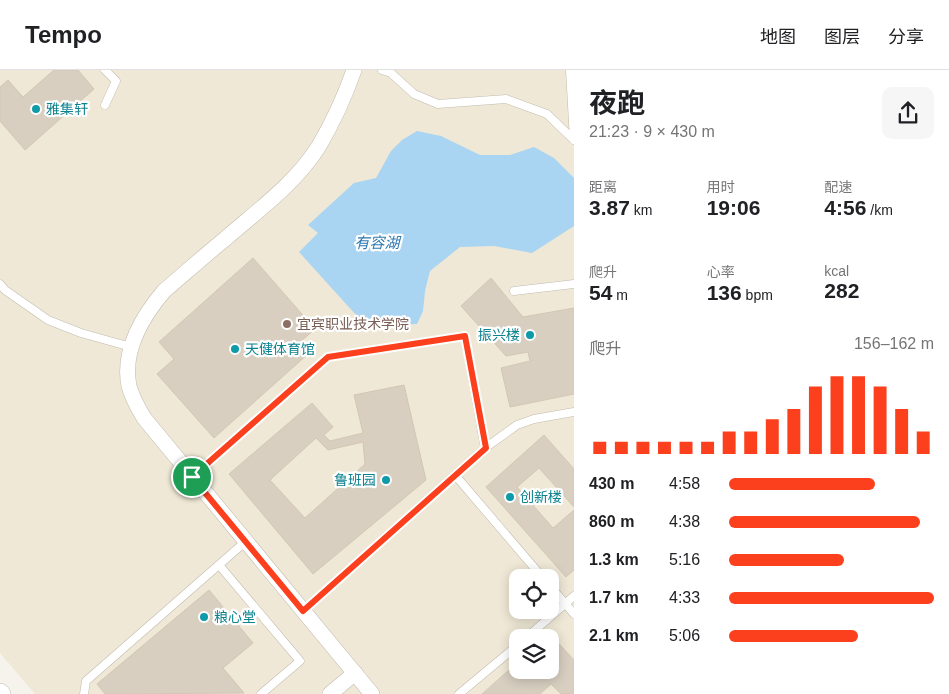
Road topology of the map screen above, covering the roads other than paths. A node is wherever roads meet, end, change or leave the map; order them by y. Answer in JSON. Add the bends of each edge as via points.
{"nodes":[{"id":1,"x":105,"y":70,"type":"edge"},
{"id":2,"x":354,"y":70,"type":"edge"},
{"id":3,"x":382,"y":70,"type":"edge"},
{"id":4,"x":570,"y":70,"type":"edge"},
{"id":5,"x":106,"y":105,"type":"dead end"},
{"id":6,"x":0,"y":284,"type":"edge"},
{"id":7,"x":574,"y":284,"type":"edge"},
{"id":8,"x":514,"y":291,"type":"dead end"},
{"id":9,"x":131,"y":347,"type":"junction"},
{"id":10,"x":574,"y":412,"type":"edge"},
{"id":11,"x":486,"y":448,"type":"junction"},
{"id":12,"x":455,"y":475,"type":"junction"},
{"id":13,"x":192,"y":477,"type":"junction"},
{"id":14,"x":245,"y":542,"type":"junction"},
{"id":15,"x":219,"y":565,"type":"junction"},
{"id":16,"x":535,"y":569,"type":"edge"},
{"id":17,"x":574,"y":596,"type":"edge"},
{"id":18,"x":559,"y":597,"type":"edge"},
{"id":19,"x":565,"y":604,"type":"junction"},
{"id":20,"x":303,"y":611,"type":"junction"},
{"id":21,"x":574,"y":614,"type":"edge"},
{"id":22,"x":536,"y":629,"type":"edge"},
{"id":23,"x":509,"y":652,"type":"edge"},
{"id":24,"x":355,"y":673,"type":"junction"},
{"id":25,"x":84,"y":694,"type":"edge"},
{"id":26,"x":261,"y":694,"type":"edge"},
{"id":27,"x":330,"y":694,"type":"edge"},
{"id":28,"x":372,"y":694,"type":"edge"},
{"id":29,"x":460,"y":694,"type":"edge"}],
"edges":[{"from":1,"to":5,"type":"lane","via":[[116,81]]},
{"from":2,"to":9,"type":"street","via":[[326,133],[297,174],[268,203],[164,291],[151,306]]},
{"from":3,"to":4,"type":"lane","via":[[391,73],[414,94],[438,104],[506,99],[547,114],[574,140]]},
{"from":6,"to":9,"type":"lane","via":[[48,320]]},
{"from":7,"to":8,"type":"lane"},
{"from":9,"to":13,"type":"street","via":[[127,370],[136,403],[144,418]]},
{"from":10,"to":11,"type":"lane","via":[[518,425]]},
{"from":11,"to":12,"type":"lane"},
{"from":11,"to":13,"type":"lane","via":[[465,336],[328,357]]},
{"from":12,"to":16,"type":"lane"},
{"from":12,"to":20,"type":"lane"},
{"from":13,"to":14,"type":"street"},
{"from":14,"to":15,"type":"lane"},
{"from":14,"to":20,"type":"street"},
{"from":15,"to":25,"type":"lane","via":[[86,681]]},
{"from":15,"to":26,"type":"lane","via":[[300,661]]},
{"from":17,"to":19,"type":"lane"},
{"from":18,"to":19,"type":"lane"},
{"from":19,"to":21,"type":"lane"},
{"from":19,"to":22,"type":"lane"},
{"from":20,"to":24,"type":"street"},
{"from":23,"to":29,"type":"lane"},
{"from":24,"to":27,"type":"street"},
{"from":24,"to":28,"type":"street"}]}
